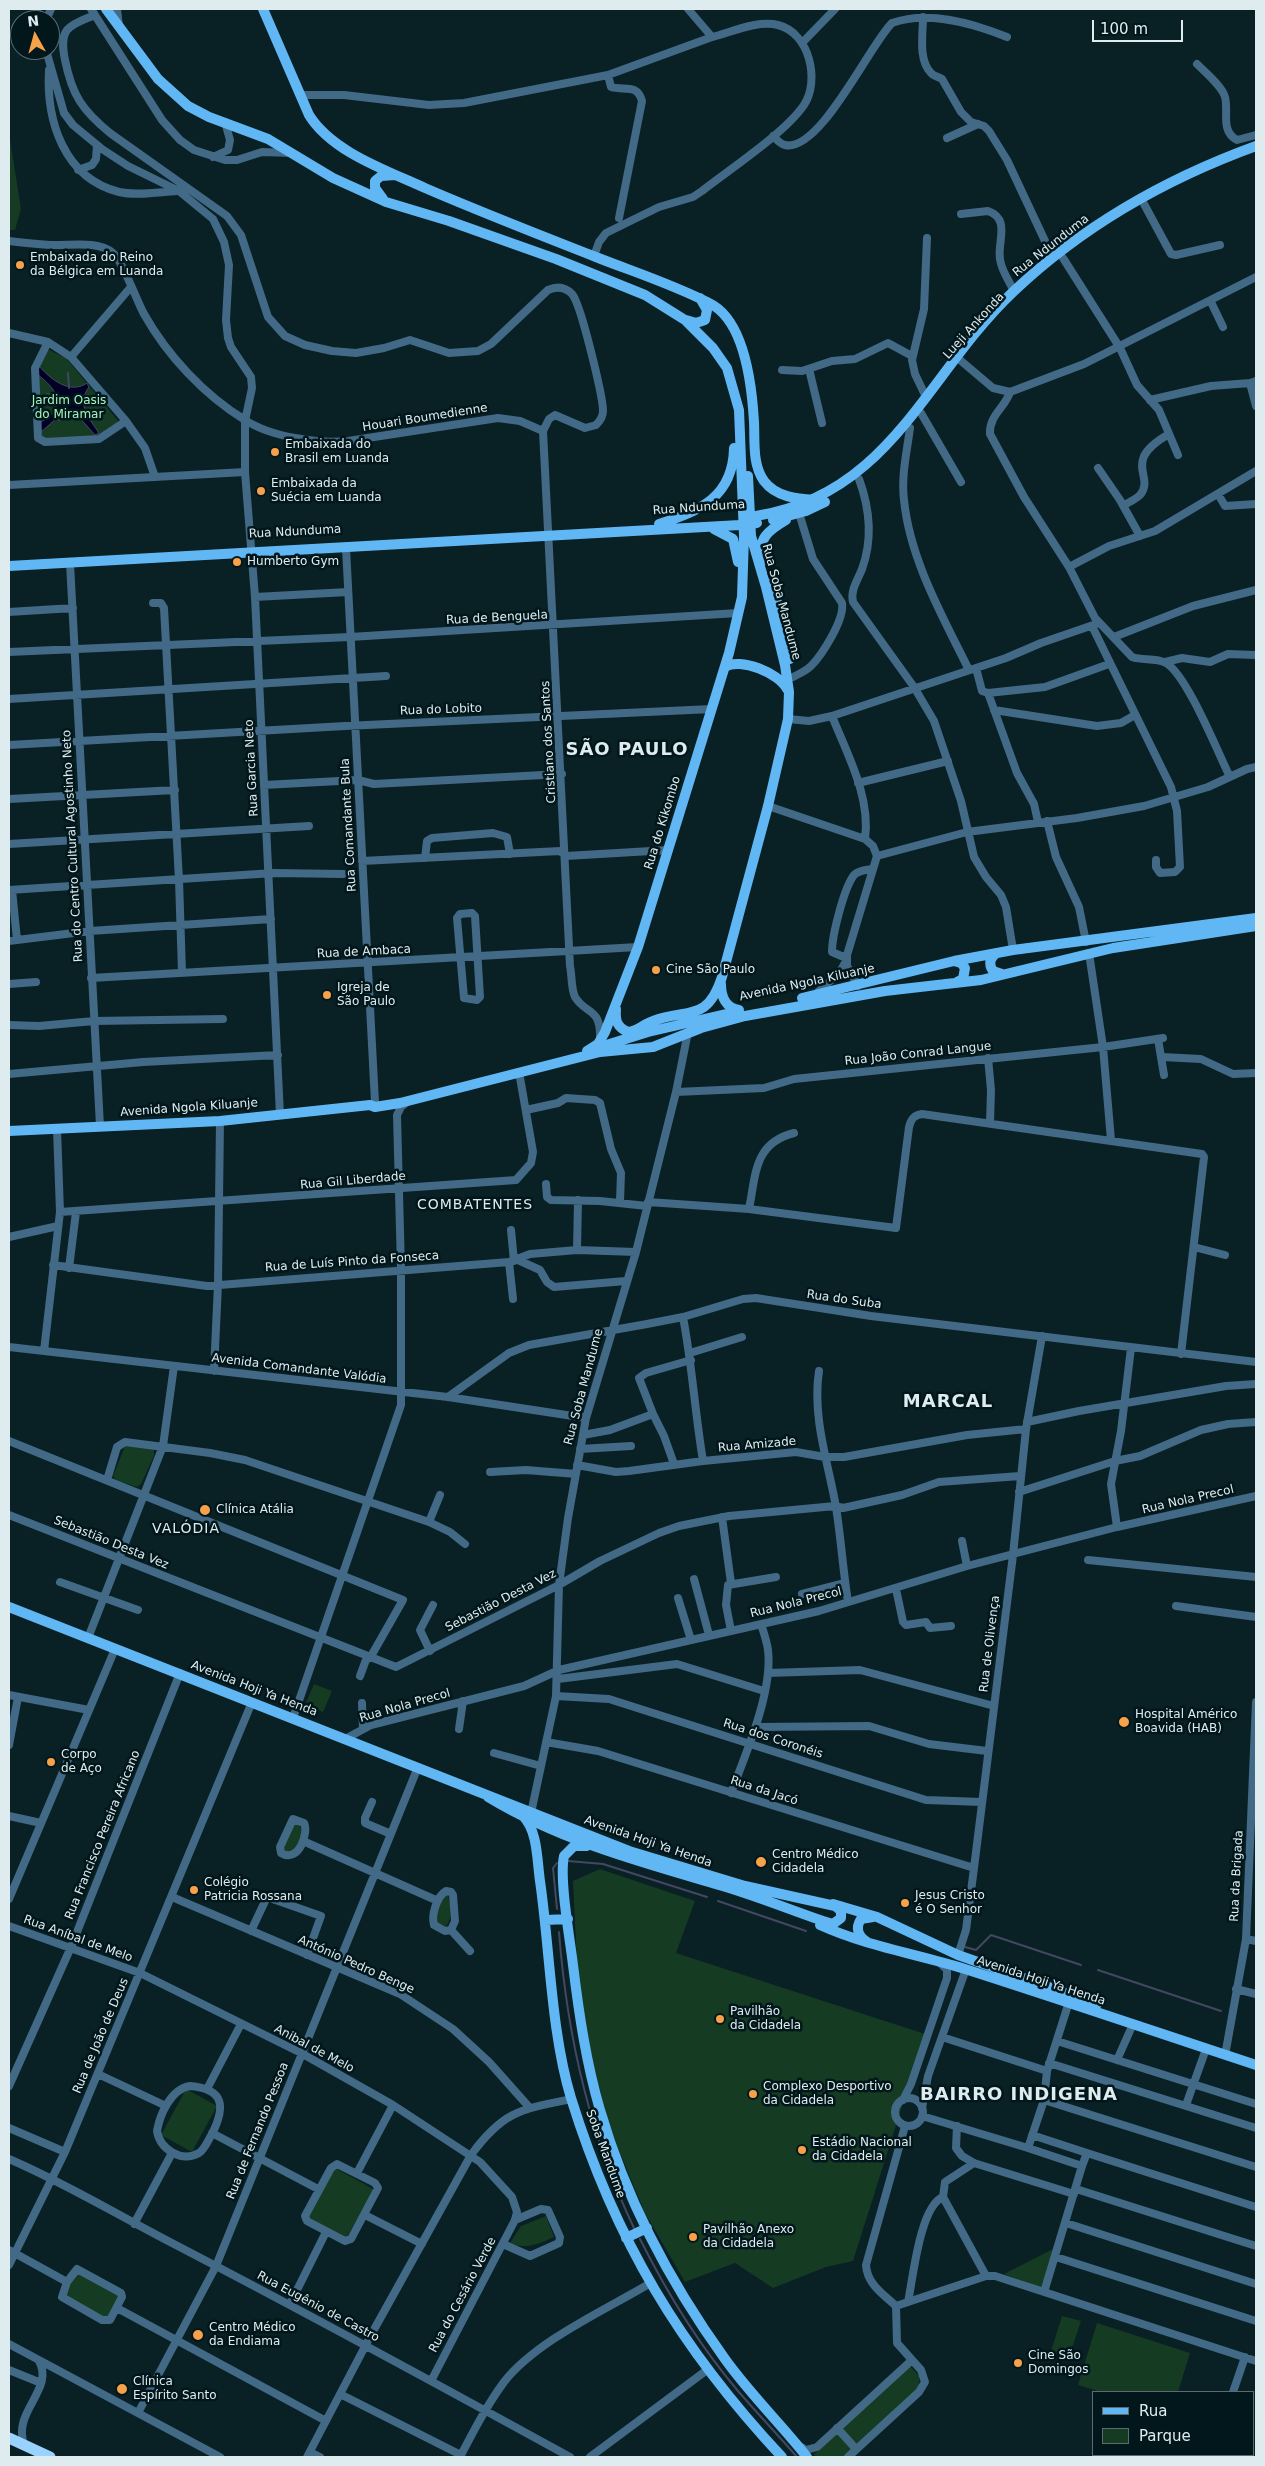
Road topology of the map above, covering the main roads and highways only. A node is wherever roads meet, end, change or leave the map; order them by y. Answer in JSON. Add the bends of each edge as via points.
{"nodes":[{"id":1,"x":106,"y":9,"type":"edge"},
{"id":2,"x":263,"y":9,"type":"edge"},
{"id":3,"x":1256,"y":146,"type":"edge"},
{"id":4,"x":1256,"y":153,"type":"edge"},
{"id":5,"x":398,"y":176,"type":"junction"},
{"id":6,"x":386,"y":202,"type":"junction"},
{"id":7,"x":1058,"y":258,"type":"junction"},
{"id":8,"x":700,"y":298,"type":"junction"},
{"id":9,"x":689,"y":324,"type":"junction"},
{"id":10,"x":747,"y":374,"type":"junction"},
{"id":11,"x":816,"y":503,"type":"junction"},
{"id":12,"x":796,"y":514,"type":"junction"},
{"id":13,"x":757,"y":520,"type":"junction"},
{"id":14,"x":740,"y":522,"type":"junction"},
{"id":15,"x":659,"y":524,"type":"junction"},
{"id":16,"x":710,"y":527,"type":"junction"},
{"id":17,"x":549,"y":534,"type":"junction"},
{"id":18,"x":251,"y":550,"type":"junction"},
{"id":19,"x":9,"y":561,"type":"edge"},
{"id":20,"x":9,"y":566,"type":"edge"},
{"id":21,"x":738,"y":613,"type":"junction"},
{"id":22,"x":730,"y":649,"type":"junction"},
{"id":23,"x":787,"y":662,"type":"junction"},
{"id":24,"x":725,"y":667,"type":"junction"},
{"id":25,"x":789,"y":692,"type":"junction"},
{"id":26,"x":788,"y":707,"type":"junction"},
{"id":27,"x":1256,"y":918,"type":"edge"},
{"id":28,"x":1256,"y":926,"type":"edge"},
{"id":29,"x":997,"y":953,"type":"junction"},
{"id":30,"x":954,"y":961,"type":"junction"},
{"id":31,"x":1003,"y":974,"type":"junction"},
{"id":32,"x":722,"y":977,"type":"junction"},
{"id":33,"x":957,"y":982,"type":"junction"},
{"id":34,"x":617,"y":1003,"type":"junction"},
{"id":35,"x":742,"y":1010,"type":"junction"},
{"id":36,"x":587,"y":1051,"type":"junction"},
{"id":37,"x":372,"y":1103,"type":"junction"},
{"id":38,"x":9,"y":1130,"type":"edge"},
{"id":39,"x":9,"y":1607,"type":"edge"},
{"id":40,"x":488,"y":1797,"type":"junction"},
{"id":41,"x":520,"y":1814,"type":"junction"},
{"id":42,"x":597,"y":1848,"type":"junction"},
{"id":43,"x":804,"y":1899,"type":"junction"},
{"id":44,"x":793,"y":1911,"type":"junction"},
{"id":45,"x":877,"y":1917,"type":"junction"},
{"id":46,"x":568,"y":1919,"type":"junction"},
{"id":47,"x":546,"y":1920,"type":"junction"},
{"id":48,"x":868,"y":1942,"type":"junction"},
{"id":49,"x":1256,"y":2060,"type":"edge"},
{"id":50,"x":1256,"y":2066,"type":"edge"},
{"id":51,"x":644,"y":2230,"type":"junction"},
{"id":52,"x":628,"y":2237,"type":"junction"},
{"id":53,"x":9,"y":2436,"type":"edge"},
{"id":54,"x":50,"y":2457,"type":"edge"},
{"id":55,"x":782,"y":2457,"type":"edge"},
{"id":56,"x":807,"y":2457,"type":"edge"}],
"edges":[{"from":1,"to":6,"type":"main road","via":[[168,91],[188,106],[268,139],[333,178]]},
{"from":2,"to":5,"type":"main road","via":[[316,126],[337,145]]},
{"from":3,"to":7,"type":"main road","name":"Rua Ndunduma","via":[[1168,183],[1141,198],[1104,221]]},
{"from":4,"to":7,"type":"main road","name":"Lueji Ankonda","via":[[1144,204]]},
{"from":5,"to":6,"type":"main road","via":[[385,175],[375,181],[375,188]]},
{"from":5,"to":8,"type":"main road","via":[[498,220]]},
{"from":6,"to":9,"type":"main road","via":[[588,272],[646,296]]},
{"from":7,"to":11,"type":"main road","name":"Rua Ndunduma","via":[[1014,291],[966,344],[892,440],[860,470]]},
{"from":7,"to":11,"type":"main road","name":"Lueji Ankonda","via":[[1015,299],[960,360],[910,428],[839,495]]},
{"from":8,"to":9,"type":"main road","via":[[707,310],[705,320]]},
{"from":8,"to":10,"type":"main road","via":[[718,309],[736,332]]},
{"from":9,"to":15,"type":"main road","via":[[711,351],[724,374],[733,409],[734,460],[728,479],[711,501],[690,514]]},
{"from":9,"to":21,"type":"main road","name":"Rua do Kikombo","via":[[727,368],[737,398],[744,536],[742,597]]},
{"from":10,"to":11,"type":"main road","via":[[753,407],[756,460],[764,480],[785,496]]},
{"from":10,"to":23,"type":"main road","name":"Rua Soba Mandume","via":[[751,536]]},
{"from":11,"to":12,"type":"main road","name":"Rua Ndunduma"},
{"from":11,"to":13,"type":"main road","name":"Rua Ndunduma"},
{"from":12,"to":13,"type":"main road","name":"Rua Ndunduma"},
{"from":12,"to":23,"type":"main road","via":[[767,531],[761,548],[782,621]]},
{"from":13,"to":14,"type":"main road","name":"Rua Ndunduma","bridge":true},
{"from":14,"to":15,"type":"main road","name":"Rua Ndunduma"},
{"from":14,"to":16,"type":"main road","name":"Rua Ndunduma"},
{"from":15,"to":17,"type":"main road","name":"Rua Ndunduma"},
{"from":16,"to":17,"type":"main road","name":"Rua Ndunduma"},
{"from":16,"to":21,"type":"main road","via":[[729,535],[736,545]]},
{"from":17,"to":18,"type":"main road","name":"Rua Ndunduma"},
{"from":17,"to":18,"type":"main road","name":"Rua Ndunduma","via":[[346,548]]},
{"from":18,"to":19,"type":"main road","name":"Rua Ndunduma"},
{"from":18,"to":20,"type":"main road","name":"Rua Ndunduma"},
{"from":21,"to":22,"type":"main road","name":"Rua do Kikombo"},
{"from":22,"to":23,"type":"main road","via":[[734,658],[762,668],[776,671]]},
{"from":22,"to":24,"type":"main road","name":"Rua do Kikombo"},
{"from":23,"to":25,"type":"main road","name":"Rua Soba Mandume"},
{"from":23,"to":26,"type":"main road","via":[[793,677],[793,696]]},
{"from":24,"to":25,"type":"main road","via":[[736,662],[774,674]]},
{"from":24,"to":34,"type":"main road","name":"Rua do Kikombo","via":[[638,947]]},
{"from":25,"to":26,"type":"main road","name":"Rua Soba Mandume"},
{"from":26,"to":32,"type":"main road","name":"Rua Soba Mandume","via":[[768,806]]},
{"from":27,"to":29,"type":"main road","name":"Avenida Ngola Kiluanje"},
{"from":28,"to":31,"type":"main road","name":"Avenida Ngola Kiluanje","via":[[1089,953]]},
{"from":29,"to":30,"type":"main road","name":"Avenida Ngola Kiluanje"},
{"from":29,"to":31,"type":"main road","via":[[990,964],[993,971]]},
{"from":30,"to":33,"type":"main road","via":[[965,968],[963,979]]},
{"from":30,"to":35,"type":"main road","name":"Avenida Ngola Kiluanje","via":[[858,986]]},
{"from":31,"to":33,"type":"main road","name":"Avenida Ngola Kiluanje"},
{"from":32,"to":34,"type":"main road","via":[[716,994],[704,1008],[652,1021],[634,1031],[623,1030],[616,1022]]},
{"from":32,"to":35,"type":"main road","via":[[724,1000],[732,1008]]},
{"from":33,"to":37,"type":"main road","name":"Avenida Ngola Kiluanje","via":[[910,987],[735,1018],[646,1048],[612,1050],[376,1107]]},
{"from":34,"to":36,"type":"main road","via":[[600,1041]]},
{"from":35,"to":36,"type":"main road","name":"Avenida Ngola Kiluanje","via":[[648,1032]]},
{"from":36,"to":37,"type":"main road","name":"Avenida Ngola Kiluanje"},
{"from":37,"to":38,"type":"main road","name":"Avenida Ngola Kiluanje","via":[[220,1121]]},
{"from":39,"to":40,"type":"main road","name":"Avenida Hoji Ya Henda"},
{"from":40,"to":41,"type":"main road","name":"Avenida Hoji Ya Henda"},
{"from":40,"to":43,"type":"main road","name":"Avenida Hoji Ya Henda","via":[[661,1862]]},
{"from":41,"to":42,"type":"main road","name":"Avenida Hoji Ya Henda"},
{"from":41,"to":47,"type":"main road","name":"Soba Mandume","via":[[529,1824],[533,1839]]},
{"from":42,"to":44,"type":"main road","name":"Avenida Hoji Ya Henda"},
{"from":42,"to":46,"type":"main road","name":"Soba Mandume","via":[[578,1845],[569,1848],[564,1856]]},
{"from":43,"to":44,"type":"main road","via":[[839,1908],[841,1918],[828,1923]]},
{"from":43,"to":45,"type":"main road","name":"Avenida Hoji Ya Henda","via":[[840,1905]]},
{"from":44,"to":48,"type":"main road","name":"Avenida Hoji Ya Henda","via":[[840,1934]]},
{"from":45,"to":48,"type":"main road","via":[[865,1917],[859,1922],[859,1934]]},
{"from":45,"to":49,"type":"main road","name":"Avenida Hoji Ya Henda","via":[[958,1955]]},
{"from":46,"to":47,"type":"main road"},
{"from":46,"to":51,"type":"main road","name":"Soba Mandume","via":[[590,2074],[617,2160]]},
{"from":47,"to":52,"type":"main road","name":"Soba Mandume","via":[[561,2050],[572,2099],[609,2201]]},
{"from":48,"to":50,"type":"main road","name":"Avenida Hoji Ya Henda","via":[[966,1969]]},
{"from":51,"to":52,"type":"main road"},
{"from":51,"to":56,"type":"main road","name":"Soba Mandume","via":[[724,2359]]},
{"from":52,"to":55,"type":"main road","name":"Soba Mandume","via":[[649,2284],[707,2370]]},
{"from":53,"to":54,"type":"highway"}]}
